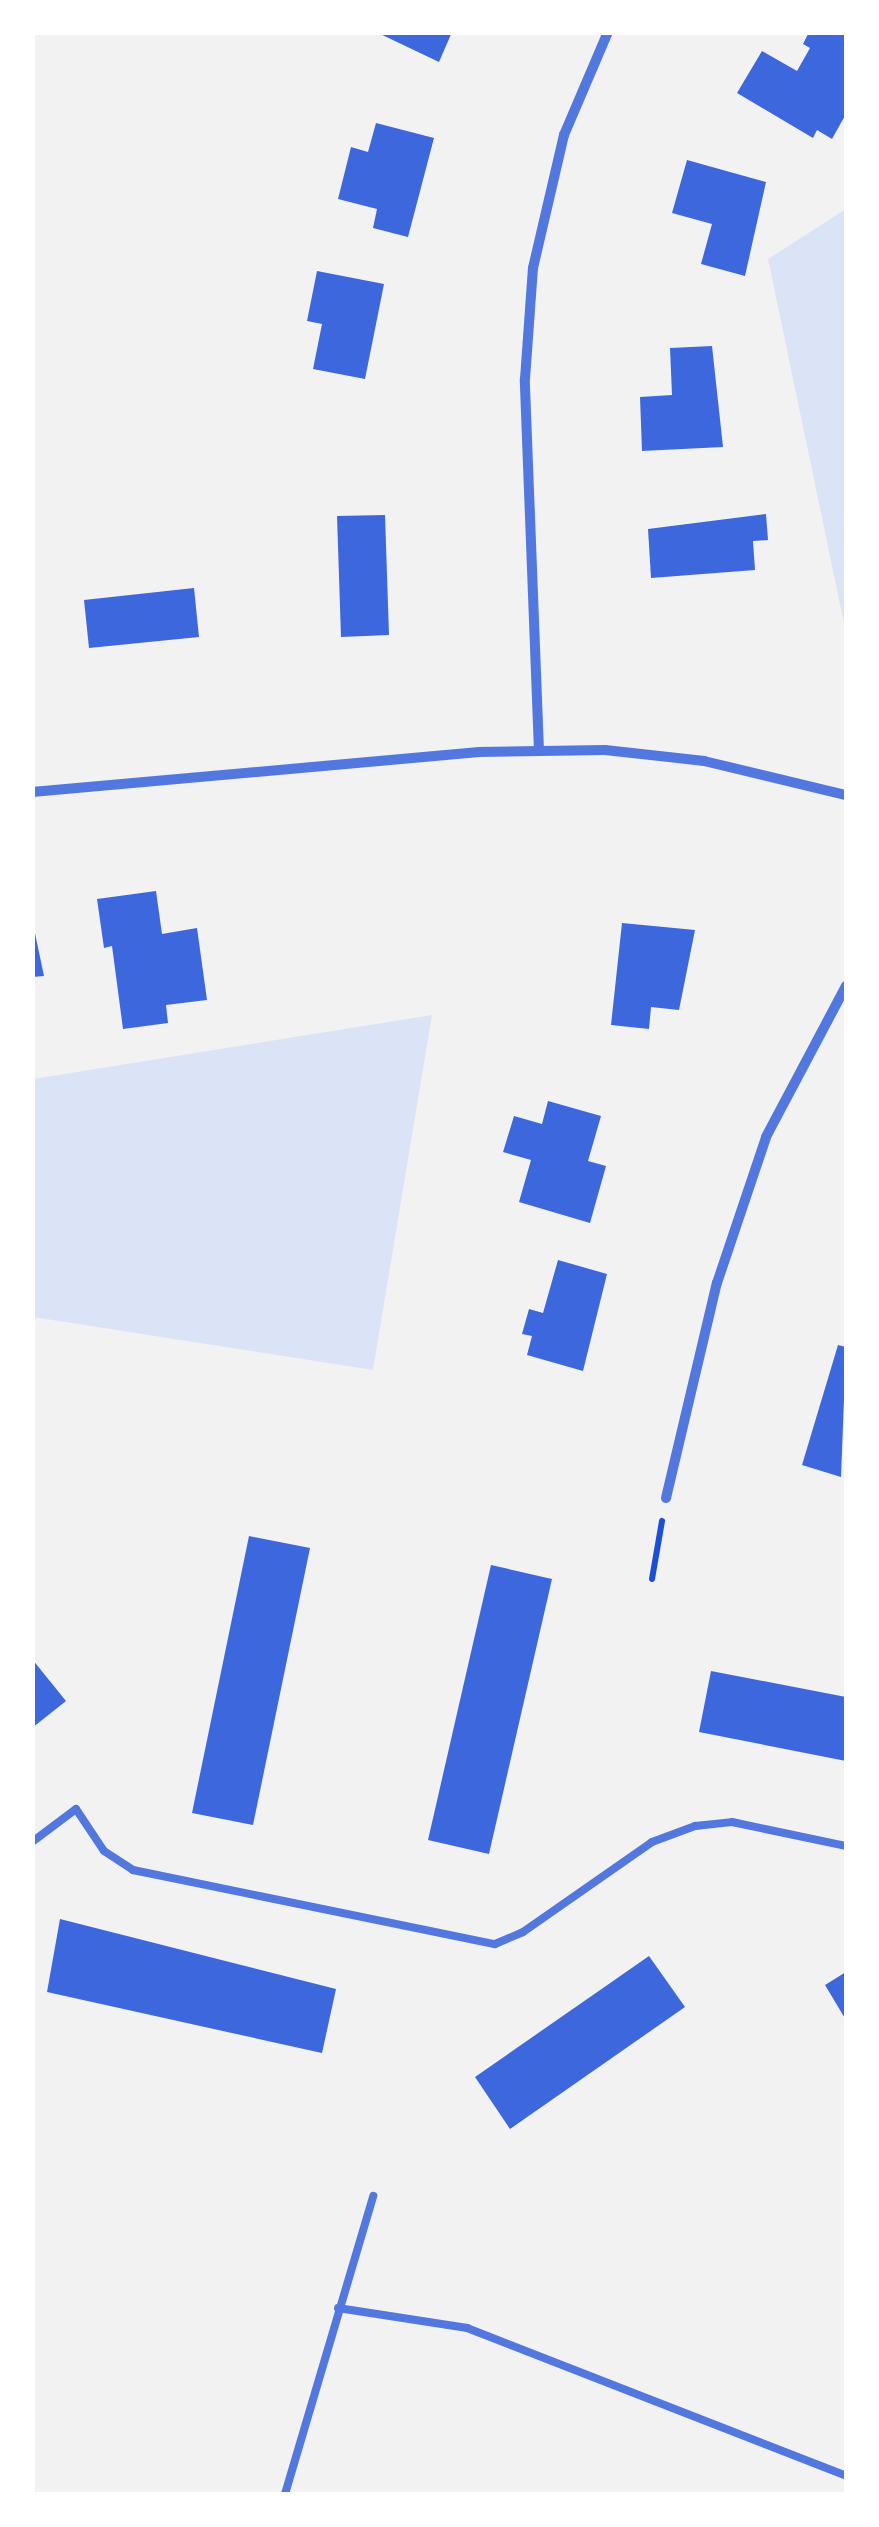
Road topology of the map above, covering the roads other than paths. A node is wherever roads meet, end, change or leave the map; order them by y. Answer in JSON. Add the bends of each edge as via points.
{"nodes":[{"id":1,"x":608,"y":32,"type":"edge"},
{"id":2,"x":539,"y":751,"type":"junction"},
{"id":3,"x":32,"y":792,"type":"edge"},
{"id":4,"x":846,"y":795,"type":"edge"},
{"id":5,"x":846,"y":986,"type":"edge"},
{"id":6,"x":666,"y":1498,"type":"road end"},
{"id":7,"x":32,"y":1842,"type":"edge"},
{"id":8,"x":846,"y":1846,"type":"edge"},
{"id":9,"x":373,"y":2196,"type":"dead end"},
{"id":10,"x":338,"y":2308,"type":"junction"},
{"id":11,"x":846,"y":2476,"type":"edge"},
{"id":12,"x":285,"y":2494,"type":"edge"}],
"edges":[{"from":1,"to":2,"type":"street","via":[[564,135],[533,268],[525,378]]},
{"from":2,"to":3,"type":"street"},
{"from":2,"to":4,"type":"street","via":[[704,761]]},
{"from":5,"to":6,"type":"street","via":[[766,1137],[717,1283]]},
{"from":7,"to":8,"type":"lane","via":[[76,1810],[104,1851],[133,1870],[495,1944],[652,1842],[695,1826],[732,1822]]},
{"from":9,"to":10,"type":"lane"},
{"from":10,"to":11,"type":"lane","via":[[467,2328]]},
{"from":10,"to":12,"type":"lane"}]}
